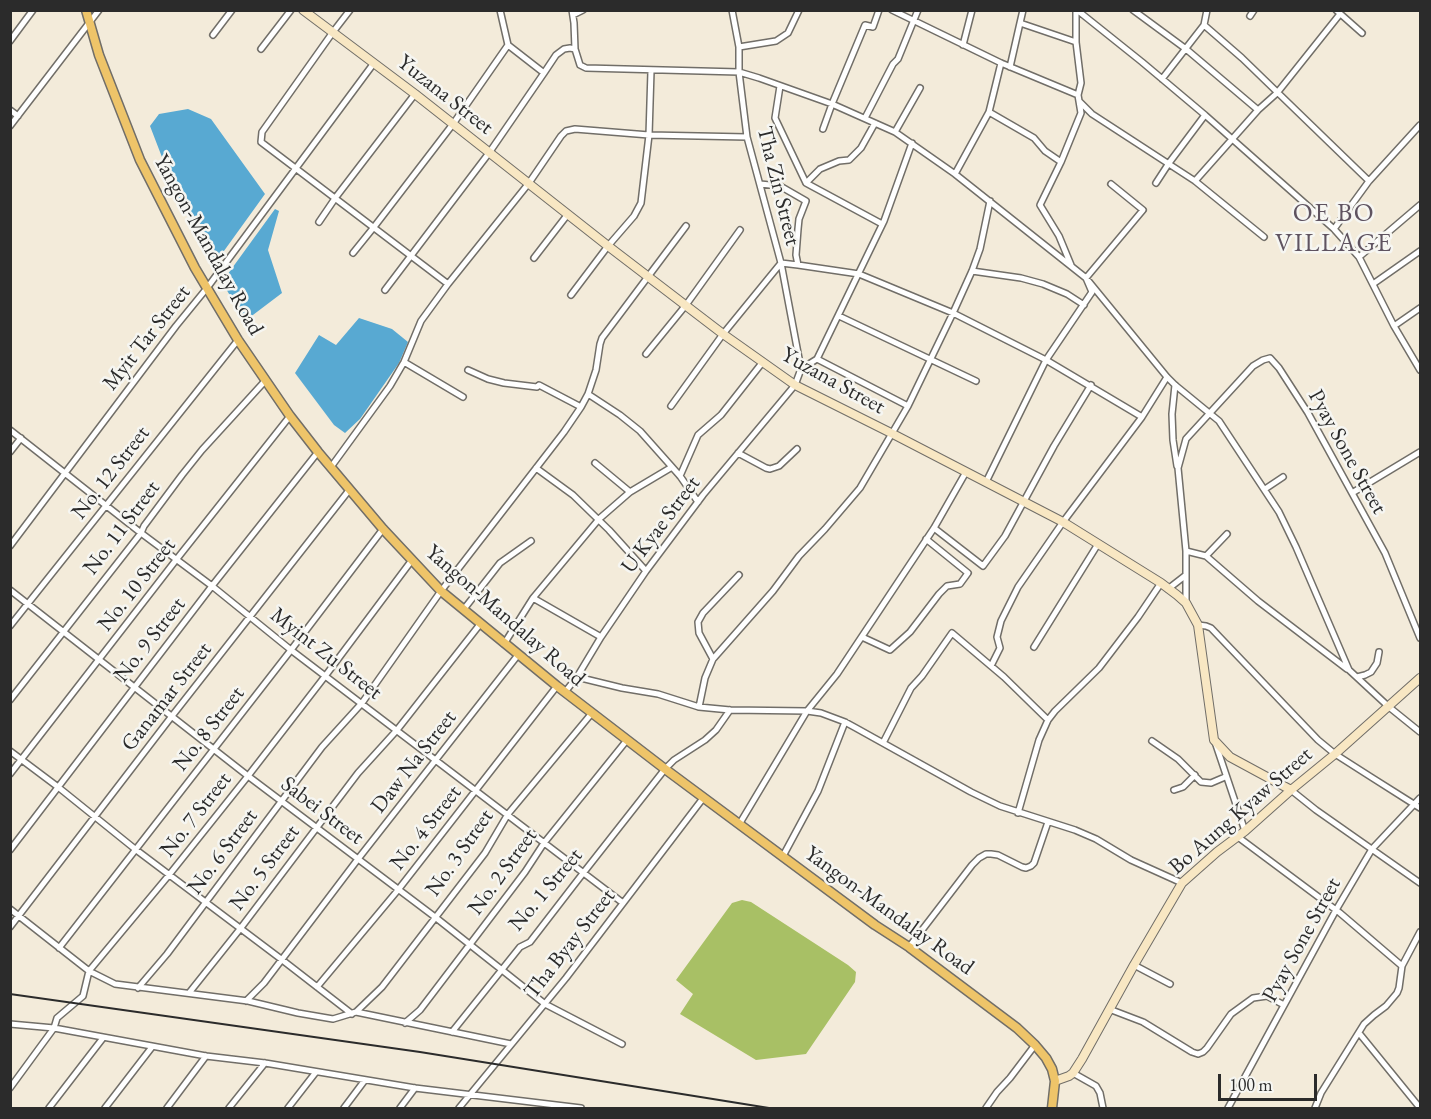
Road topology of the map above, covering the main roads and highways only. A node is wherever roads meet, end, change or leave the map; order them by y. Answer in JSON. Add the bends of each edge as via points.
{"nodes":[{"id":1,"x":86,"y":10,"type":"edge"},
{"id":2,"x":1053,"y":1108,"type":"edge"}],
"edges":[{"from":1,"to":2,"type":"main road","name":"Yangon-Mandalay Road","via":[[140,160],[195,268],[290,416],[383,528],[441,591],[557,686],[1017,1028],[1052,1069]]}]}
